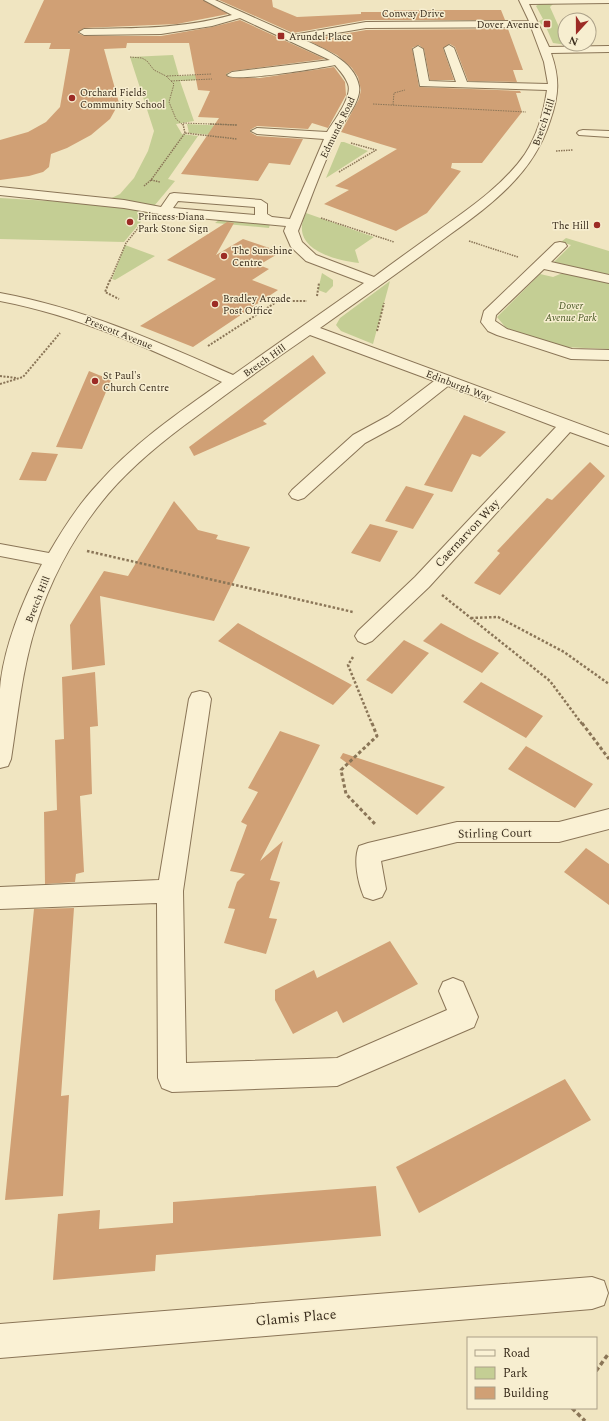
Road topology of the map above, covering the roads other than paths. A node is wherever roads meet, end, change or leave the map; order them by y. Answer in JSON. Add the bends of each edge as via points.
{"nodes":[{"id":1,"x":208,"y":0,"type":"edge"},
{"id":2,"x":609,"y":0,"type":"edge"},
{"id":3,"x":523,"y":1,"type":"edge"},
{"id":4,"x":240,"y":15,"type":"junction"},
{"id":5,"x":534,"y":24,"type":"junction"},
{"id":6,"x":84,"y":32,"type":"dead end"},
{"id":7,"x":293,"y":38,"type":"junction"},
{"id":8,"x":449,"y":48,"type":"dead end"},
{"id":9,"x":418,"y":49,"type":"dead end"},
{"id":10,"x":609,"y":49,"type":"edge"},
{"id":11,"x":545,"y":50,"type":"junction"},
{"id":12,"x":338,"y":62,"type":"junction"},
{"id":13,"x":232,"y":75,"type":"road end"},
{"id":14,"x":463,"y":85,"type":"junction"},
{"id":15,"x":553,"y":87,"type":"junction"},
{"id":16,"x":254,"y":128,"type":"road end"},
{"id":17,"x":583,"y":133,"type":"dead end"},
{"id":18,"x":609,"y":134,"type":"edge"},
{"id":19,"x":330,"y":136,"type":"junction"},
{"id":20,"x":0,"y":191,"type":"edge"},
{"id":21,"x":294,"y":223,"type":"junction"},
{"id":22,"x":560,"y":246,"type":"dead end"},
{"id":23,"x":541,"y":264,"type":"junction"},
{"id":24,"x":609,"y":279,"type":"edge"},
{"id":25,"x":376,"y":283,"type":"junction"},
{"id":26,"x":0,"y":297,"type":"edge"},
{"id":27,"x":308,"y":329,"type":"junction"},
{"id":28,"x":609,"y":355,"type":"edge"},
{"id":29,"x":446,"y":380,"type":"junction"},
{"id":30,"x":234,"y":381,"type":"junction"},
{"id":31,"x":566,"y":426,"type":"junction"},
{"id":32,"x":609,"y":441,"type":"edge"},
{"id":33,"x":298,"y":494,"type":"dead end"},
{"id":34,"x":0,"y":550,"type":"edge"},
{"id":35,"x":58,"y":553,"type":"junction"},
{"id":36,"x":365,"y":636,"type":"road end"},
{"id":37,"x":200,"y":699,"type":"dead end"},
{"id":38,"x":4,"y":710,"type":"edge"},
{"id":39,"x":0,"y":759,"type":"edge"},
{"id":40,"x":609,"y":819,"type":"edge"},
{"id":41,"x":373,"y":889,"type":"dead end"},
{"id":42,"x":170,"y":891,"type":"junction"},
{"id":43,"x":0,"y":898,"type":"edge"},
{"id":44,"x":453,"y":991,"type":"dead end"},
{"id":45,"x":592,"y":1293,"type":"dead end"},
{"id":46,"x":0,"y":1341,"type":"edge"}],
"edges":[{"from":1,"to":4,"type":"street","name":"Edmunds Road"},
{"from":2,"to":3,"type":"street"},
{"from":3,"to":5,"type":"street","name":"Bretch Hill"},
{"from":4,"to":6,"type":"street","via":[[212,23],[161,31]]},
{"from":4,"to":7,"type":"street","name":"Edmunds Road"},
{"from":5,"to":7,"type":"street","name":"Conway Drive","via":[[366,25]]},
{"from":5,"to":11,"type":"street","name":"Bretch Hill"},
{"from":7,"to":12,"type":"street","name":"Edmunds Road"},
{"from":8,"to":14,"type":"street"},
{"from":9,"to":14,"type":"street","via":[[424,84]]},
{"from":10,"to":11,"type":"street"},
{"from":11,"to":15,"type":"street","name":"Bretch Hill"},
{"from":12,"to":13,"type":"street"},
{"from":12,"to":19,"type":"street","name":"Edmunds Road","via":[[354,85],[350,103]]},
{"from":14,"to":15,"type":"street"},
{"from":15,"to":25,"type":"street","name":"Bretch Hill","via":[[547,113],[533,150],[522,167],[493,194]]},
{"from":16,"to":19,"type":"street"},
{"from":17,"to":18,"type":"street"},
{"from":19,"to":21,"type":"street","name":"Edmunds Road"},
{"from":20,"to":21,"type":"street","via":[[124,204],[165,211]]},
{"from":21,"to":25,"type":"street","name":"Edmunds Road","via":[[291,231],[296,244],[311,258]]},
{"from":22,"to":23,"type":"street"},
{"from":23,"to":24,"type":"street"},
{"from":23,"to":28,"type":"street","via":[[489,314],[488,322],[502,332],[570,354]]},
{"from":25,"to":27,"type":"street","name":"Bretch Hill"},
{"from":26,"to":30,"type":"street","name":"Prescott Avenue","via":[[75,314]]},
{"from":27,"to":29,"type":"street","name":"Edinburgh Way"},
{"from":27,"to":30,"type":"street","name":"Bretch Hill"},
{"from":29,"to":31,"type":"street","name":"Edinburgh Way"},
{"from":29,"to":33,"type":"street","via":[[394,420],[360,439]]},
{"from":30,"to":35,"type":"street","name":"Bretch Hill","via":[[158,436],[125,465],[90,505]]},
{"from":31,"to":32,"type":"street","name":"Edinburgh Way"},
{"from":31,"to":36,"type":"street","name":"Caernarvon Way","via":[[422,582],[385,620]]},
{"from":34,"to":35,"type":"street"},
{"from":35,"to":38,"type":"street","name":"Bretch Hill","via":[[37,596],[20,643]]},
{"from":37,"to":42,"type":"street"},
{"from":38,"to":39,"type":"street","name":"Bretch Hill"},
{"from":40,"to":41,"type":"street","name":"Stirling Court","via":[[559,832],[457,832],[368,854]]},
{"from":42,"to":43,"type":"street"},
{"from":42,"to":44,"type":"street","via":[[172,1078],[337,1072],[464,1017]]},
{"from":45,"to":46,"type":"street","name":"Glamis Place"}]}
